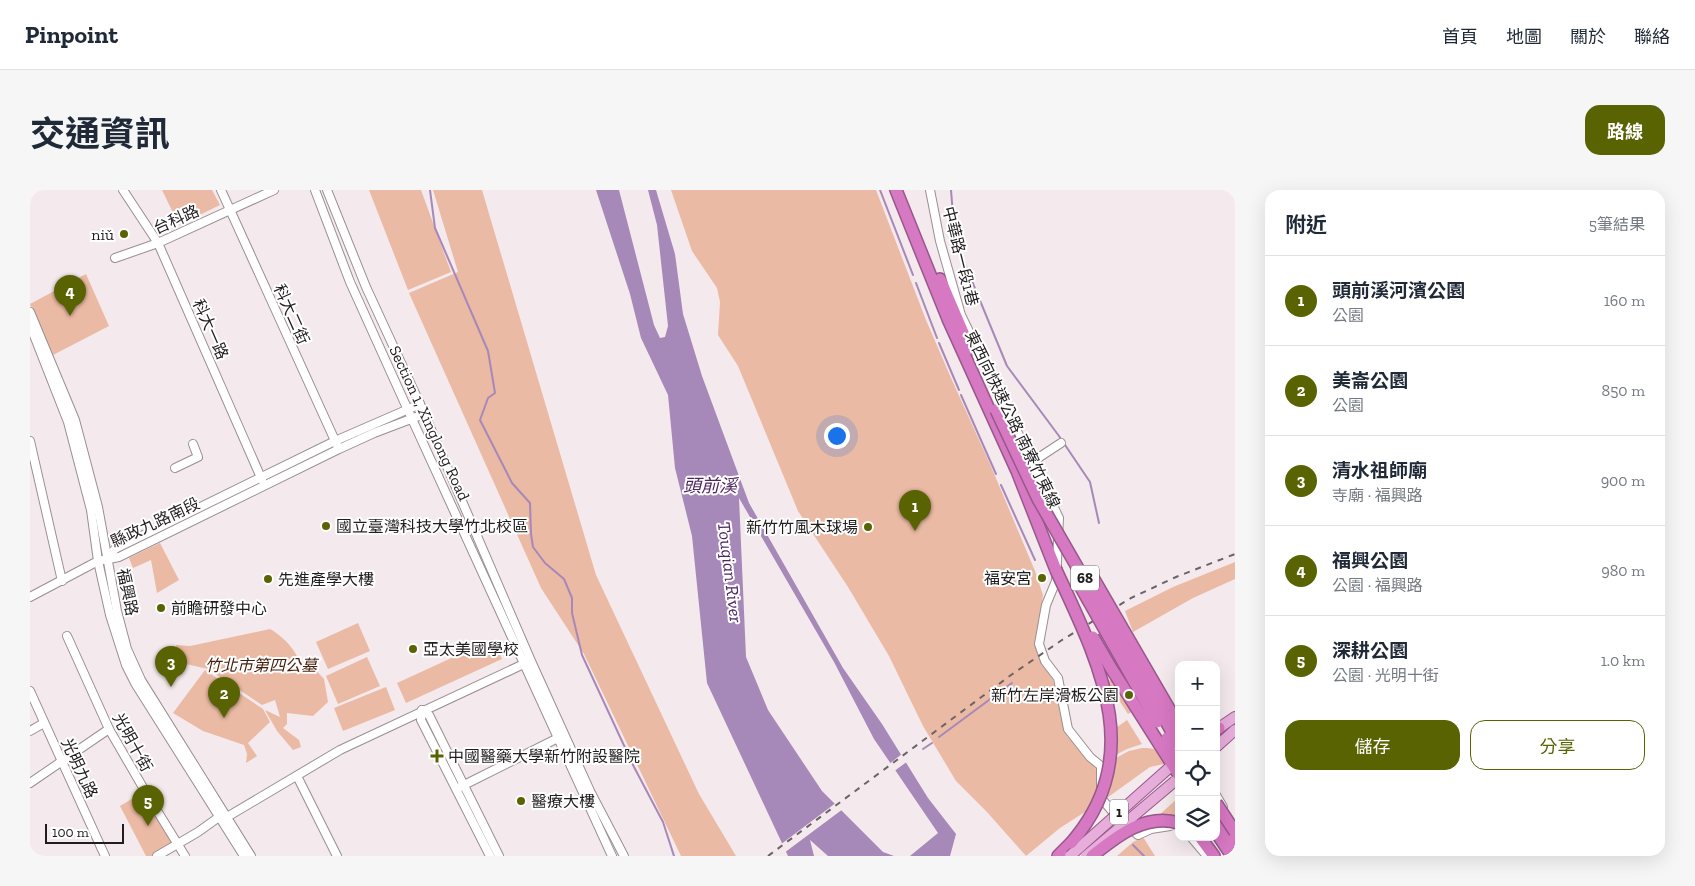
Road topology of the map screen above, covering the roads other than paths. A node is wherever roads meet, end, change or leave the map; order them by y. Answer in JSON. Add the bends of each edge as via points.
{"nodes":[{"id":1,"x":123,"y":190,"type":"edge"},
{"id":2,"x":221,"y":190,"type":"edge"},
{"id":3,"x":274,"y":190,"type":"edge"},
{"id":4,"x":314,"y":190,"type":"edge"},
{"id":5,"x":327,"y":190,"type":"edge"},
{"id":6,"x":896,"y":190,"type":"edge"},
{"id":7,"x":902,"y":190,"type":"edge"},
{"id":8,"x":930,"y":190,"type":"edge"},
{"id":9,"x":230,"y":210,"type":"junction"},
{"id":10,"x":158,"y":243,"type":"junction"},
{"id":11,"x":115,"y":258,"type":"dead end"},
{"id":12,"x":30,"y":312,"type":"edge"},
{"id":13,"x":33,"y":330,"type":"edge"},
{"id":14,"x":420,"y":404,"type":"junction"},
{"id":15,"x":408,"y":410,"type":"junction"},
{"id":16,"x":996,"y":410,"type":"junction"},
{"id":17,"x":424,"y":414,"type":"junction"},
{"id":18,"x":412,"y":419,"type":"junction"},
{"id":19,"x":30,"y":441,"type":"edge"},
{"id":20,"x":335,"y":441,"type":"junction"},
{"id":21,"x":194,"y":444,"type":"dead end"},
{"id":22,"x":1061,"y":444,"type":"dead end"},
{"id":23,"x":339,"y":449,"type":"junction"},
{"id":24,"x":1032,"y":462,"type":"junction"},
{"id":25,"x":175,"y":468,"type":"dead end"},
{"id":26,"x":1017,"y":471,"type":"junction"},
{"id":27,"x":262,"y":481,"type":"junction"},
{"id":28,"x":107,"y":558,"type":"junction"},
{"id":29,"x":98,"y":561,"type":"junction"},
{"id":30,"x":1056,"y":570,"type":"junction"},
{"id":31,"x":62,"y":580,"type":"junction"},
{"id":32,"x":30,"y":597,"type":"edge"},
{"id":33,"x":67,"y":636,"type":"dead end"},
{"id":34,"x":527,"y":663,"type":"junction"},
{"id":35,"x":30,"y":691,"type":"edge"},
{"id":36,"x":422,"y":710,"type":"junction"},
{"id":37,"x":1235,"y":717,"type":"edge"},
{"id":38,"x":1175,"y":719,"type":"edge"},
{"id":39,"x":44,"y":723,"type":"junction"},
{"id":40,"x":1220,"y":727,"type":"edge"},
{"id":41,"x":109,"y":729,"type":"junction"},
{"id":42,"x":1235,"y":730,"type":"edge"},
{"id":43,"x":30,"y":731,"type":"edge"},
{"id":44,"x":1175,"y":737,"type":"edge"},
{"id":45,"x":558,"y":738,"type":"junction"},
{"id":46,"x":1220,"y":743,"type":"edge"},
{"id":47,"x":62,"y":762,"type":"junction"},
{"id":48,"x":1175,"y":766,"type":"edge"},
{"id":49,"x":1175,"y":767,"type":"edge"},
{"id":50,"x":1175,"y":772,"type":"edge"},
{"id":51,"x":1175,"y":772,"type":"edge"},
{"id":52,"x":297,"y":776,"type":"junction"},
{"id":53,"x":30,"y":783,"type":"edge"},
{"id":54,"x":460,"y":787,"type":"junction"},
{"id":55,"x":1216,"y":796,"type":"edge"},
{"id":56,"x":1220,"y":810,"type":"edge"},
{"id":57,"x":1222,"y":816,"type":"edge"},
{"id":58,"x":223,"y":817,"type":"junction"},
{"id":59,"x":1175,"y":822,"type":"edge"},
{"id":60,"x":1235,"y":825,"type":"edge"},
{"id":61,"x":1175,"y":827,"type":"edge"},
{"id":62,"x":1235,"y":834,"type":"edge"},
{"id":63,"x":1220,"y":838,"type":"edge"},
{"id":64,"x":1194,"y":841,"type":"edge"},
{"id":65,"x":1203,"y":841,"type":"edge"},
{"id":66,"x":1212,"y":841,"type":"edge"},
{"id":67,"x":177,"y":844,"type":"junction"},
{"id":68,"x":1235,"y":846,"type":"edge"},
{"id":69,"x":105,"y":856,"type":"edge"},
{"id":70,"x":157,"y":856,"type":"edge"},
{"id":71,"x":185,"y":856,"type":"edge"},
{"id":72,"x":244,"y":856,"type":"edge"},
{"id":73,"x":251,"y":856,"type":"edge"},
{"id":74,"x":337,"y":856,"type":"edge"},
{"id":75,"x":490,"y":856,"type":"edge"},
{"id":76,"x":499,"y":856,"type":"edge"},
{"id":77,"x":612,"y":856,"type":"edge"},
{"id":78,"x":624,"y":856,"type":"edge"},
{"id":79,"x":1058,"y":856,"type":"edge"},
{"id":80,"x":1070,"y":856,"type":"edge"},
{"id":81,"x":1086,"y":856,"type":"edge"},
{"id":82,"x":1092,"y":856,"type":"edge"},
{"id":83,"x":1207,"y":856,"type":"edge"},
{"id":84,"x":1214,"y":856,"type":"edge"},
{"id":85,"x":1221,"y":856,"type":"edge"},
{"id":86,"x":1232,"y":856,"type":"edge"}],
"edges":[{"from":1,"to":10,"type":"street","name":"科大一路"},
{"from":2,"to":9,"type":"street","name":"科大二街"},
{"from":3,"to":9,"type":"street","name":"台科路"},
{"from":4,"to":15,"type":"street","name":"Section 1, Xinglong Road","via":[[350,282]]},
{"from":5,"to":14,"type":"street","name":"Section 1, Xinglong Road","via":[[366,287]]},
{"from":6,"to":26,"type":"highway","name":"東西向快速公路 南寮竹東線","number":"68","via":[[948,319]]},
{"from":7,"to":16,"type":"highway","name":"東西向快速公路 南寮竹東線","number":"68"},
{"from":8,"to":24,"type":"street","name":"中華路一段1巷","via":[[940,241],[961,315]]},
{"from":9,"to":10,"type":"street","name":"台科路"},
{"from":9,"to":20,"type":"street","name":"科大二街"},
{"from":10,"to":11,"type":"street","name":"台科路"},
{"from":10,"to":27,"type":"street","name":"科大一路"},
{"from":12,"to":13,"type":"street","name":"福興路"},
{"from":13,"to":28,"type":"street","name":"福興路","via":[[75,420],[98,507]]},
{"from":13,"to":29,"type":"street","name":"福興路","via":[[68,422],[91,510]]},
{"from":14,"to":15,"type":"street","name":"縣政九路南段"},
{"from":14,"to":17,"type":"street","name":"Section 1, Xinglong Road"},
{"from":15,"to":18,"type":"street","name":"Section 1, Xinglong Road"},
{"from":15,"to":20,"type":"street","name":"縣政九路南段"},
{"from":16,"to":38,"type":"highway","bridge":true,"via":[[1051,512],[1102,592]]},
{"from":16,"to":44,"type":"highway","name":"東西向快速公路 南寮竹東線","number":"68","bridge":true,"via":[[1038,499]]},
{"from":17,"to":18,"type":"street","name":"縣政九路南段"},
{"from":17,"to":34,"type":"street","name":"Section 1, Xinglong Road"},
{"from":18,"to":23,"type":"street","name":"縣政九路南段"},
{"from":18,"to":34,"type":"street","name":"Section 1, Xinglong Road"},
{"from":19,"to":31,"type":"street"},
{"from":20,"to":23,"type":"street","name":"科大二街"},
{"from":20,"to":27,"type":"street","name":"縣政九路南段"},
{"from":21,"to":25,"type":"street","via":[[198,457]]},
{"from":22,"to":24,"type":"street"},
{"from":23,"to":27,"type":"street","name":"縣政九路南段"},
{"from":24,"to":61,"type":"street","name":"中華路一段1巷","via":[[1059,518],[1056,581],[1046,605],[1040,644],[1045,661],[1058,678],[1068,729],[1101,766],[1101,798],[1138,835],[1161,826]]},
{"from":26,"to":30,"type":"highway"},
{"from":26,"to":48,"type":"highway","name":"東西向快速公路 南寮竹東線","number":"68","bridge":true,"via":[[1143,700]]},
{"from":27,"to":28,"type":"street","name":"縣政九路南段","via":[[119,557]]},
{"from":28,"to":29,"type":"street","name":"縣政九路南段"},
{"from":28,"to":58,"type":"street","name":"福興路","via":[[127,648],[141,680]]},
{"from":29,"to":31,"type":"street","name":"縣政九路南段"},
{"from":29,"to":58,"type":"street","name":"福興路","via":[[126,665]]},
{"from":30,"to":49,"type":"highway","bridge":true,"via":[[1111,668]]},
{"from":30,"to":79,"type":"highway","bridge":true,"via":[[1092,648],[1108,702],[1112,737],[1108,772],[1099,802],[1080,834]]},
{"from":31,"to":32,"type":"street","name":"縣政九路南段"},
{"from":33,"to":41,"type":"street","name":"光明十街"},
{"from":34,"to":36,"type":"street"},
{"from":34,"to":45,"type":"street","name":"Section 1, Xinglong Road"},
{"from":34,"to":78,"type":"street","name":"Section 1, Xinglong Road"},
{"from":35,"to":39,"type":"street","name":"光明九路"},
{"from":36,"to":52,"type":"street","via":[[340,750]]},
{"from":36,"to":54,"type":"street","via":[[421,720]]},
{"from":37,"to":40,"type":"main road"},
{"from":39,"to":43,"type":"street"},
{"from":39,"to":47,"type":"street","name":"光明九路"},
{"from":41,"to":47,"type":"street"},
{"from":41,"to":67,"type":"street","name":"光明十街"},
{"from":42,"to":46,"type":"main road"},
{"from":45,"to":54,"type":"street"},
{"from":45,"to":77,"type":"street","name":"Section 1, Xinglong Road"},
{"from":47,"to":53,"type":"street"},
{"from":47,"to":69,"type":"street","name":"光明九路"},
{"from":50,"to":80,"type":"main road","number":"1","bridge":true},
{"from":51,"to":81,"type":"main road","number":"1","bridge":true},
{"from":52,"to":58,"type":"street"},
{"from":52,"to":74,"type":"street"},
{"from":54,"to":75,"type":"street"},
{"from":54,"to":76,"type":"street"},
{"from":55,"to":57,"type":"street"},
{"from":56,"to":62,"type":"highway","bridge":true},
{"from":57,"to":60,"type":"street"},
{"from":57,"to":62,"type":"street"},
{"from":57,"to":68,"type":"highway"},
{"from":58,"to":67,"type":"street"},
{"from":58,"to":72,"type":"street","name":"福興路"},
{"from":58,"to":73,"type":"street","name":"福興路"},
{"from":59,"to":82,"type":"highway","bridge":true,"via":[[1157,820],[1142,824],[1118,836]]},
{"from":63,"to":86,"type":"highway"},
{"from":64,"to":83,"type":"street"},
{"from":65,"to":84,"type":"highway"},
{"from":66,"to":85,"type":"highway"},
{"from":67,"to":70,"type":"street"},
{"from":67,"to":71,"type":"street","name":"光明十街"}]}
